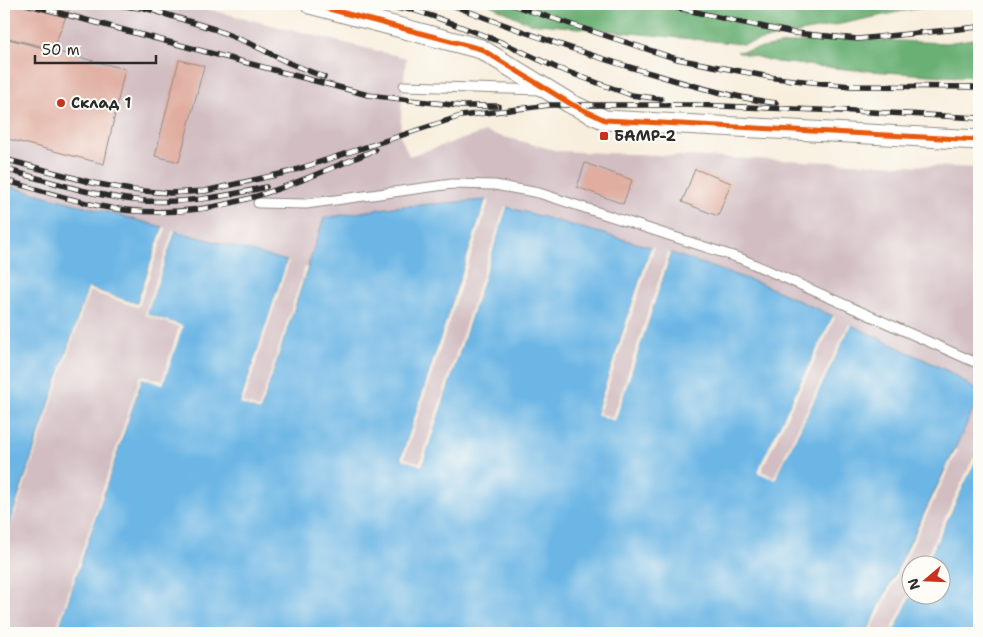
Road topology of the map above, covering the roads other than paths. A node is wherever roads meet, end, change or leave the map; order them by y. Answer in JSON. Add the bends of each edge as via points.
{"nodes":[{"id":1,"x":310,"y":4,"type":"edge"},
{"id":2,"x":404,"y":86,"type":"dead end"},
{"id":3,"x":549,"y":90,"type":"junction"},
{"id":4,"x":979,"y":140,"type":"edge"},
{"id":5,"x":258,"y":203,"type":"dead end"},
{"id":6,"x":979,"y":364,"type":"edge"}],
"edges":[{"from":1,"to":3,"type":"street","via":[[481,49]]},
{"from":2,"to":3,"type":"lane"},
{"from":3,"to":4,"type":"street","via":[[605,120]]},
{"from":5,"to":6,"type":"lane","via":[[306,204],[452,184],[495,185],[539,193],[742,259]]}]}
